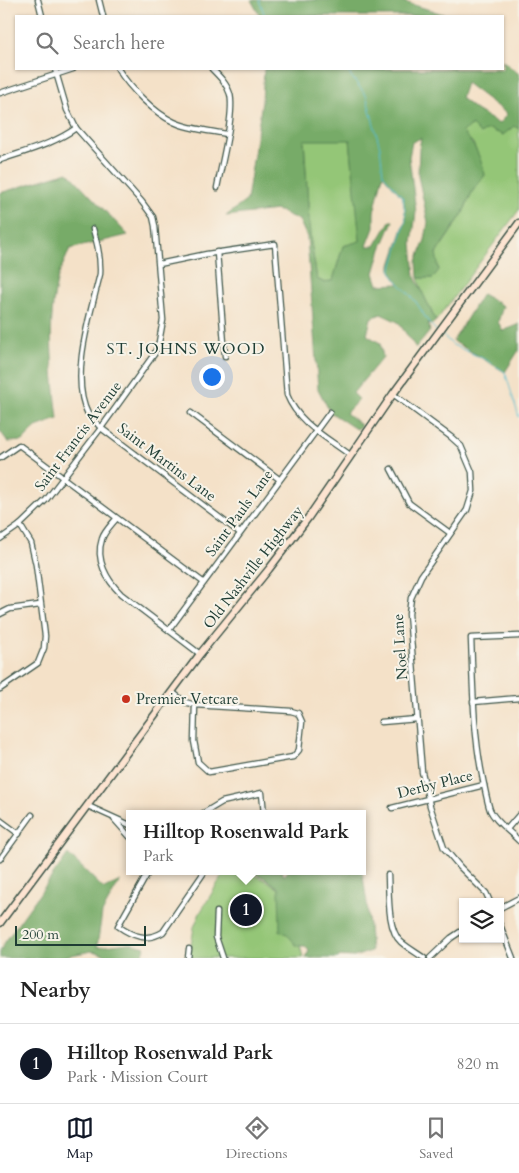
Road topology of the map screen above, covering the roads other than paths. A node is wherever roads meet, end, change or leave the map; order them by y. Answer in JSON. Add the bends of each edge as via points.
{"nodes":[{"id":1,"x":38,"y":0,"type":"edge"},
{"id":2,"x":99,"y":0,"type":"edge"},
{"id":3,"x":42,"y":15,"type":"edge"},
{"id":4,"x":103,"y":15,"type":"edge"},
{"id":5,"x":119,"y":70,"type":"edge"},
{"id":6,"x":213,"y":70,"type":"edge"},
{"id":7,"x":56,"y":71,"type":"edge"},
{"id":8,"x":0,"y":93,"type":"edge"},
{"id":9,"x":76,"y":128,"type":"junction"},
{"id":10,"x":227,"y":134,"type":"junction"},
{"id":11,"x":0,"y":160,"type":"edge"},
{"id":12,"x":217,"y":188,"type":"dead end"},
{"id":13,"x":519,"y":223,"type":"edge"},
{"id":14,"x":93,"y":229,"type":"dead end"},
{"id":15,"x":217,"y":252,"type":"junction"},
{"id":16,"x":158,"y":264,"type":"junction"},
{"id":17,"x":225,"y":356,"type":"dead end"},
{"id":18,"x":393,"y":394,"type":"junction"},
{"id":19,"x":330,"y":412,"type":"dead end"},
{"id":20,"x":191,"y":413,"type":"dead end"},
{"id":21,"x":101,"y":428,"type":"junction"},
{"id":22,"x":316,"y":430,"type":"junction"},
{"id":23,"x":350,"y":455,"type":"junction"},
{"id":24,"x":0,"y":458,"type":"edge"},
{"id":25,"x":391,"y":468,"type":"dead end"},
{"id":26,"x":64,"y":478,"type":"junction"},
{"id":27,"x":279,"y":479,"type":"junction"},
{"id":28,"x":116,"y":518,"type":"junction"},
{"id":29,"x":20,"y":525,"type":"junction"},
{"id":30,"x":240,"y":533,"type":"junction"},
{"id":31,"x":450,"y":533,"type":"junction"},
{"id":32,"x":0,"y":539,"type":"edge"},
{"id":33,"x":203,"y":582,"type":"junction"},
{"id":34,"x":40,"y":605,"type":"junction"},
{"id":35,"x":0,"y":614,"type":"edge"},
{"id":36,"x":169,"y":630,"type":"junction"},
{"id":37,"x":519,"y":636,"type":"edge"},
{"id":38,"x":200,"y":654,"type":"junction"},
{"id":39,"x":0,"y":689,"type":"edge"},
{"id":40,"x":172,"y":692,"type":"junction"},
{"id":41,"x":519,"y":698,"type":"edge"},
{"id":42,"x":473,"y":702,"type":"junction"},
{"id":43,"x":195,"y":705,"type":"junction"},
{"id":44,"x":418,"y":719,"type":"junction"},
{"id":45,"x":381,"y":722,"type":"dead end"},
{"id":46,"x":484,"y":785,"type":"junction"},
{"id":47,"x":429,"y":799,"type":"junction"},
{"id":48,"x":88,"y":806,"type":"junction"},
{"id":49,"x":392,"y":808,"type":"dead end"},
{"id":50,"x":209,"y":810,"type":"edge"},
{"id":51,"x":264,"y":810,"type":"edge"},
{"id":52,"x":32,"y":815,"type":"dead end"},
{"id":53,"x":519,"y":815,"type":"edge"},
{"id":54,"x":113,"y":818,"type":"junction"},
{"id":55,"x":0,"y":820,"type":"edge"},
{"id":56,"x":126,"y":823,"type":"edge"},
{"id":57,"x":507,"y":829,"type":"junction"},
{"id":58,"x":126,"y":833,"type":"edge"},
{"id":59,"x":19,"y":834,"type":"junction"},
{"id":60,"x":519,"y":841,"type":"edge"},
{"id":61,"x":0,"y":859,"type":"edge"},
{"id":62,"x":147,"y":875,"type":"edge"},
{"id":63,"x":202,"y":875,"type":"edge"},
{"id":64,"x":388,"y":875,"type":"dead end"},
{"id":65,"x":488,"y":898,"type":"edge"},
{"id":66,"x":519,"y":898,"type":"edge"},
{"id":67,"x":504,"y":906,"type":"edge"},
{"id":68,"x":217,"y":912,"type":"dead end"},
{"id":69,"x":0,"y":923,"type":"edge"},
{"id":70,"x":459,"y":933,"type":"edge"},
{"id":71,"x":504,"y":934,"type":"edge"},
{"id":72,"x":189,"y":949,"type":"dead end"},
{"id":73,"x":188,"y":958,"type":"edge"},
{"id":74,"x":224,"y":958,"type":"edge"},
{"id":75,"x":424,"y":958,"type":"edge"},
{"id":76,"x":430,"y":958,"type":"edge"},
{"id":77,"x":513,"y":958,"type":"edge"}],
"edges":[{"from":1,"to":3,"type":"street"},
{"from":2,"to":4,"type":"street"},
{"from":5,"to":10,"type":"street","via":[[135,91],[163,116],[175,123]]},
{"from":6,"to":10,"type":"street","via":[[230,94]]},
{"from":7,"to":8,"type":"street"},
{"from":7,"to":9,"type":"street","name":"Saint Francis Avenue","via":[[67,110]]},
{"from":9,"to":11,"type":"street","via":[[45,144]]},
{"from":9,"to":16,"type":"street","name":"Saint Francis Avenue","via":[[148,209],[155,226]]},
{"from":10,"to":12,"type":"street"},
{"from":13,"to":18,"type":"main road","name":"Old Nashville Highway"},
{"from":14,"to":21,"type":"street","name":"Saint Martins Lane","via":[[99,247],[100,274],[82,354],[81,373],[85,407]]},
{"from":15,"to":16,"type":"street"},
{"from":15,"to":17,"type":"street"},
{"from":15,"to":22,"type":"street","via":[[275,244],[287,395],[301,419]]},
{"from":16,"to":21,"type":"street","name":"Saint Francis Avenue","via":[[163,320],[159,342],[155,353]]},
{"from":18,"to":23,"type":"main road","name":"Old Nashville Highway"},
{"from":18,"to":31,"type":"street","name":"Noel Lane","via":[[451,437],[468,458],[473,491],[467,510]]},
{"from":19,"to":22,"type":"street","name":"Saint Pauls Lane"},
{"from":20,"to":27,"type":"street"},
{"from":21,"to":26,"type":"street","name":"Saint Francis Avenue"},
{"from":21,"to":30,"type":"street","name":"Saint Martins Lane"},
{"from":22,"to":23,"type":"street"},
{"from":22,"to":27,"type":"street","name":"Saint Pauls Lane"},
{"from":23,"to":38,"type":"main road","name":"Old Nashville Highway","via":[[290,541]]},
{"from":24,"to":26,"type":"street","via":[[19,445]]},
{"from":25,"to":31,"type":"street","via":[[409,503]]},
{"from":26,"to":28,"type":"street"},
{"from":26,"to":29,"type":"street","name":"Saint Francis Avenue"},
{"from":27,"to":30,"type":"street","name":"Saint Pauls Lane"},
{"from":28,"to":33,"type":"street"},
{"from":28,"to":36,"type":"street","via":[[101,542],[105,574],[121,594]]},
{"from":29,"to":32,"type":"street","name":"Saint Francis Avenue"},
{"from":29,"to":34,"type":"street","via":[[34,550]]},
{"from":30,"to":33,"type":"street","name":"Saint Pauls Lane"},
{"from":31,"to":44,"type":"street","name":"Noel Lane","via":[[421,576],[410,603]]},
{"from":33,"to":36,"type":"street","name":"Saint Pauls Lane"},
{"from":34,"to":35,"type":"street","via":[[10,609]]},
{"from":34,"to":39,"type":"street","via":[[45,636],[42,656],[31,669]]},
{"from":36,"to":38,"type":"street"},
{"from":37,"to":42,"type":"street","via":[[471,638]]},
{"from":38,"to":40,"type":"main road","name":"Old Nashville Highway"},
{"from":40,"to":43,"type":"street"},
{"from":40,"to":48,"type":"main road","name":"Old Nashville Highway"},
{"from":41,"to":42,"type":"street"},
{"from":42,"to":46,"type":"street","via":[[477,753]]},
{"from":43,"to":43,"type":"street","via":[[298,713],[302,722],[299,750],[292,756],[209,772],[198,762],[194,741]]},
{"from":44,"to":45,"type":"street"},
{"from":44,"to":47,"type":"street","name":"Noel Lane","via":[[422,772]]},
{"from":46,"to":47,"type":"street","name":"Derby Place"},
{"from":46,"to":57,"type":"street","via":[[490,810]]},
{"from":47,"to":49,"type":"street","name":"Derby Place"},
{"from":47,"to":65,"type":"street","name":"Noel Lane","via":[[444,848]]},
{"from":48,"to":54,"type":"street"},
{"from":48,"to":69,"type":"main road","name":"Old Nashville Highway"},
{"from":50,"to":51,"type":"street","via":[[222,802],[262,793]]},
{"from":52,"to":59,"type":"street"},
{"from":53,"to":57,"type":"street"},
{"from":54,"to":56,"type":"street"},
{"from":54,"to":58,"type":"street"},
{"from":55,"to":59,"type":"street"},
{"from":57,"to":60,"type":"street"},
{"from":59,"to":61,"type":"street"},
{"from":62,"to":63,"type":"street","via":[[118,926],[130,934],[144,937],[163,932]]},
{"from":64,"to":75,"type":"street","via":[[394,933],[400,942]]},
{"from":66,"to":67,"type":"street"},
{"from":68,"to":74,"type":"street","via":[[216,937]]},
{"from":70,"to":76,"type":"street"},
{"from":71,"to":77,"type":"street"},
{"from":72,"to":73,"type":"street"}]}
